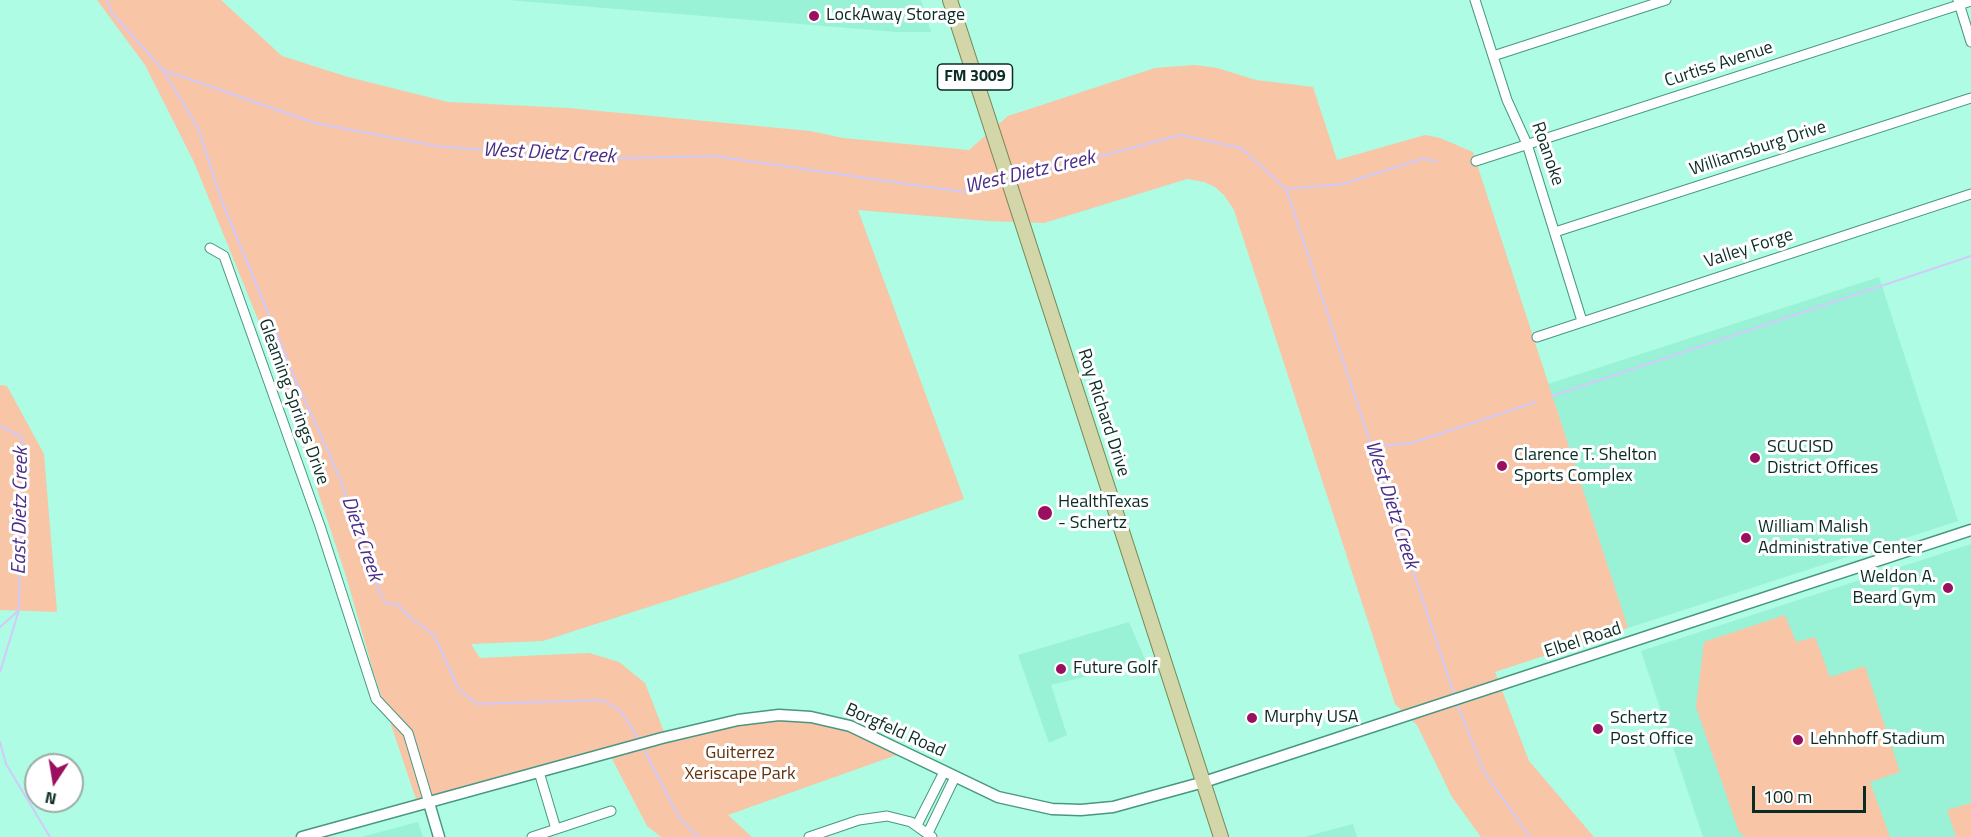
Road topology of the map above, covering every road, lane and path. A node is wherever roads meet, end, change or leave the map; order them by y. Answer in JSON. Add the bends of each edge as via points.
{"nodes":[{"id":1,"x":950,"y":0,"type":"edge"},
{"id":2,"x":1475,"y":0,"type":"edge"},
{"id":3,"x":1666,"y":0,"type":"edge"},
{"id":4,"x":1971,"y":0,"type":"edge"},
{"id":5,"x":1958,"y":2,"type":"edge"},
{"id":6,"x":1971,"y":42,"type":"edge"},
{"id":7,"x":1493,"y":56,"type":"junction"},
{"id":8,"x":1971,"y":98,"type":"edge"},
{"id":9,"x":1527,"y":144,"type":"junction"},
{"id":10,"x":1476,"y":161,"type":"dead end"},
{"id":11,"x":1971,"y":194,"type":"edge"},
{"id":12,"x":1555,"y":232,"type":"junction"},
{"id":13,"x":210,"y":248,"type":"dead end"},
{"id":14,"x":1582,"y":321,"type":"junction"},
{"id":15,"x":1537,"y":337,"type":"dead end"},
{"id":16,"x":1971,"y":530,"type":"edge"},
{"id":17,"x":538,"y":772,"type":"junction"},
{"id":18,"x":944,"y":772,"type":"junction"},
{"id":19,"x":955,"y":777,"type":"junction"},
{"id":20,"x":1204,"y":782,"type":"junction"},
{"id":21,"x":429,"y":803,"type":"junction"},
{"id":22,"x":611,"y":811,"type":"dead end"},
{"id":23,"x":556,"y":829,"type":"junction"},
{"id":24,"x":924,"y":831,"type":"edge"},
{"id":25,"x":302,"y":837,"type":"edge"},
{"id":26,"x":439,"y":837,"type":"edge"},
{"id":27,"x":532,"y":837,"type":"edge"},
{"id":28,"x":809,"y":837,"type":"edge"},
{"id":29,"x":1221,"y":837,"type":"edge"}],
"edges":[{"from":1,"to":20,"type":"main road","name":"Roy Richard Drive","number":"FM 3009"},
{"from":2,"to":7,"type":"street","name":"Roanoke"},
{"from":3,"to":7,"type":"street"},
{"from":4,"to":5,"type":"street","name":"Curtiss Avenue"},
{"from":5,"to":6,"type":"street"},
{"from":5,"to":9,"type":"street","name":"Curtiss Avenue"},
{"from":7,"to":9,"type":"street","name":"Roanoke"},
{"from":8,"to":12,"type":"street","name":"Williamsburg Drive"},
{"from":9,"to":10,"type":"street","name":"Curtiss Avenue"},
{"from":9,"to":12,"type":"street","name":"Roanoke"},
{"from":11,"to":14,"type":"street","name":"Valley Forge"},
{"from":12,"to":14,"type":"street","name":"Roanoke"},
{"from":13,"to":21,"type":"street","name":"Gleaming Springs Drive","via":[[224,256],[320,526],[375,699],[408,733]]},
{"from":14,"to":15,"type":"street","name":"Valley Forge"},
{"from":16,"to":20,"type":"street","name":"Elbel Road"},
{"from":17,"to":18,"type":"street","name":"Borgfeld Road","via":[[758,716],[811,717],[862,731]]},
{"from":17,"to":21,"type":"street","name":"Borgfeld Road"},
{"from":17,"to":23,"type":"street"},
{"from":18,"to":19,"type":"street","name":"Borgfeld Road"},
{"from":18,"to":24,"type":"street"},
{"from":19,"to":20,"type":"street","name":"Borgfeld Road","via":[[998,796],[1052,809],[1081,810],[1129,804]]},
{"from":19,"to":24,"type":"street"},
{"from":20,"to":29,"type":"main road","name":"Roy Richard Drive","number":"FM 3009"},
{"from":21,"to":25,"type":"street","name":"Borgfeld Road"},
{"from":21,"to":26,"type":"street"},
{"from":22,"to":23,"type":"street"},
{"from":23,"to":27,"type":"street"},
{"from":24,"to":28,"type":"street","via":[[900,818],[873,816]]}]}
